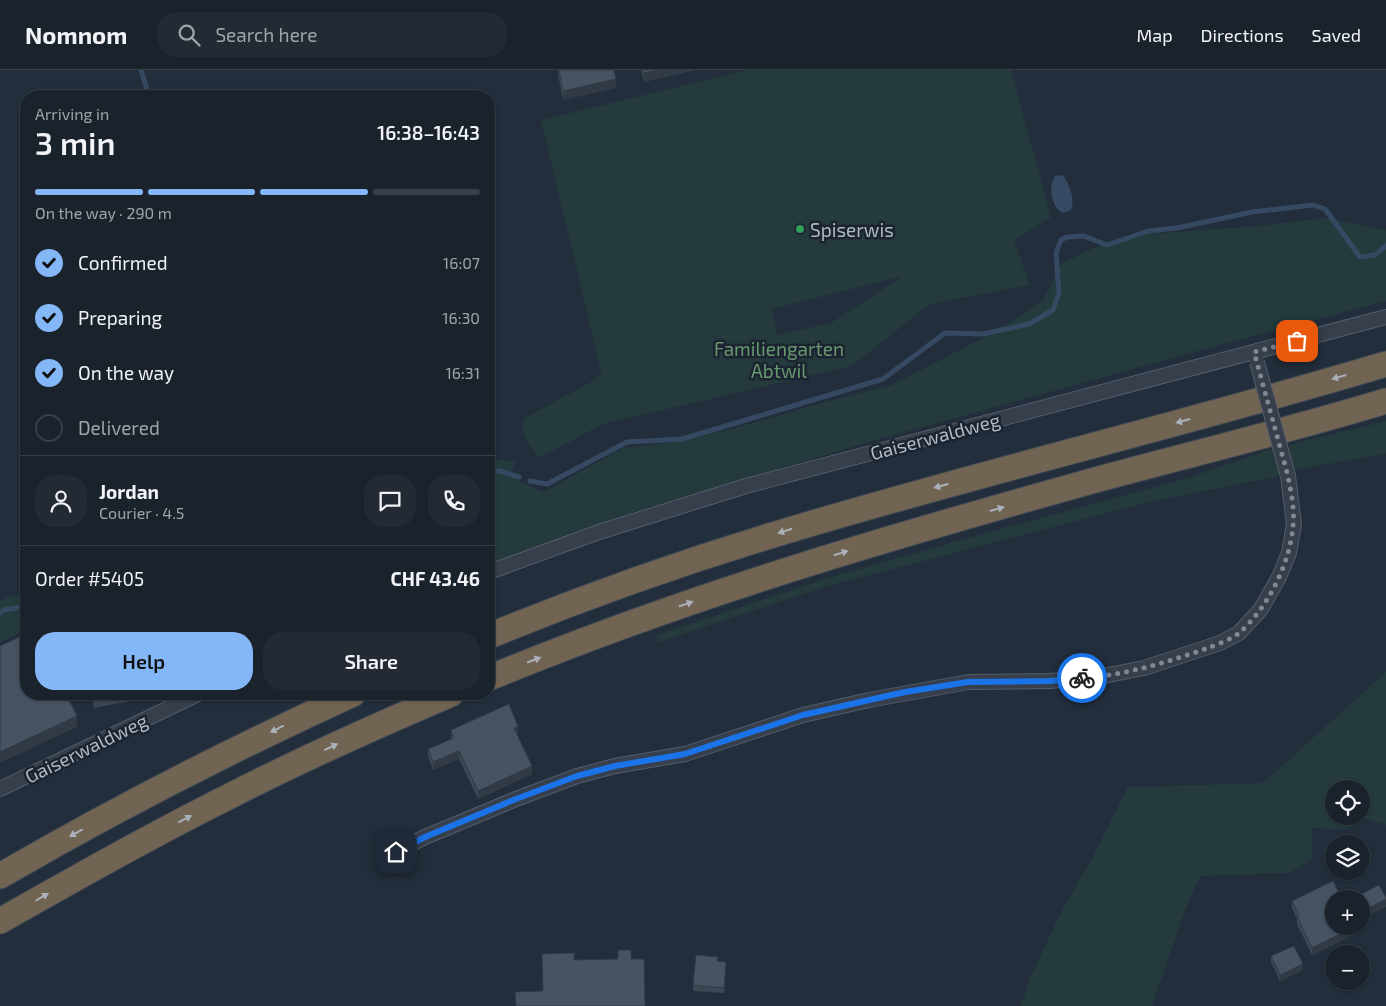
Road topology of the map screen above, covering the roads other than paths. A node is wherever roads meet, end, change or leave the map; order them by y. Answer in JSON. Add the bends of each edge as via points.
{"nodes":[{"id":1,"x":1386,"y":317,"type":"edge"},
{"id":2,"x":1256,"y":357,"type":"junction"},
{"id":3,"x":1386,"y":364,"type":"edge"},
{"id":4,"x":1386,"y":401,"type":"edge"},
{"id":5,"x":495,"y":570,"type":"edge"},
{"id":6,"x":495,"y":634,"type":"edge"},
{"id":7,"x":495,"y":676,"type":"edge"},
{"id":8,"x":185,"y":700,"type":"edge"},
{"id":9,"x":340,"y":700,"type":"edge"},
{"id":10,"x":438,"y":700,"type":"edge"},
{"id":11,"x":0,"y":789,"type":"edge"},
{"id":12,"x":383,"y":858,"type":"dead end"},
{"id":13,"x":0,"y":876,"type":"edge"},
{"id":14,"x":0,"y":921,"type":"edge"}],
"edges":[{"from":1,"to":2,"type":"street","name":"Gaiserwaldweg"},
{"from":2,"to":5,"type":"street","name":"Gaiserwaldweg","via":[[746,486],[598,532]]},
{"from":2,"to":12,"type":"street","bridge":true,"via":[[1288,476],[1294,524],[1289,553],[1279,577],[1261,609],[1239,633],[1220,643],[1144,668],[1103,676],[1050,681],[968,682],[803,715],[685,754],[577,776],[425,837]]},
{"from":3,"to":6,"type":"highway","one_way":true,"via":[[770,536],[605,591]]},
{"from":7,"to":4,"type":"highway","one_way":true,"via":[[631,623],[802,565]]},
{"from":8,"to":11,"type":"street","name":"Gaiserwaldweg"},
{"from":9,"to":13,"type":"highway","one_way":true,"via":[[188,773]]},
{"from":14,"to":10,"type":"highway","one_way":true,"via":[[230,796]]}]}
